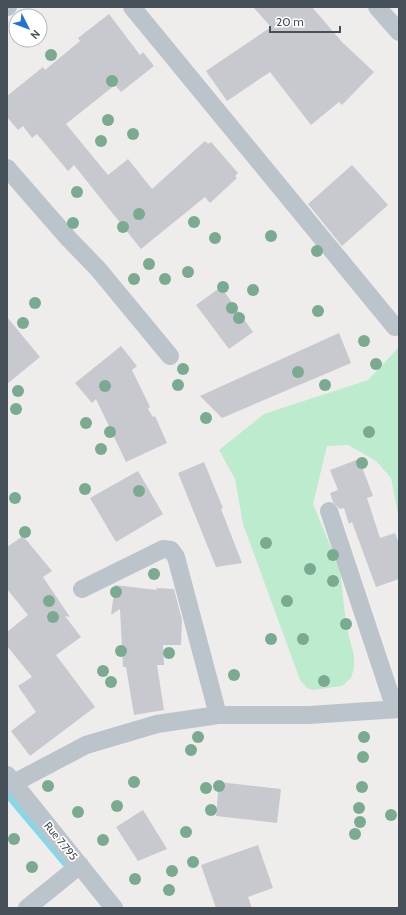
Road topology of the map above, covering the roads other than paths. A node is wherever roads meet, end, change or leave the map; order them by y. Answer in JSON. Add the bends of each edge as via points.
{"nodes":[{"id":1,"x":132,"y":7,"type":"edge"},
{"id":2,"x":377,"y":7,"type":"edge"},
{"id":3,"x":399,"y":32,"type":"edge"},
{"id":4,"x":7,"y":168,"type":"edge"},
{"id":5,"x":395,"y":327,"type":"dead end"},
{"id":6,"x":170,"y":356,"type":"dead end"},
{"id":7,"x":329,"y":511,"type":"dead end"},
{"id":8,"x":82,"y":589,"type":"dead end"},
{"id":9,"x":397,"y":709,"type":"edge"},
{"id":10,"x":218,"y":715,"type":"junction"},
{"id":11,"x":11,"y":779,"type":"edge"},
{"id":12,"x":80,"y":865,"type":"junction"},
{"id":13,"x":27,"y":908,"type":"edge"},
{"id":14,"x":114,"y":908,"type":"edge"}],
"edges":[{"from":1,"to":5,"type":"street"},
{"from":2,"to":3,"type":"street"},
{"from":4,"to":6,"type":"street","via":[[98,269]]},
{"from":7,"to":9,"type":"street"},
{"from":8,"to":10,"type":"street","via":[[163,548],[171,550],[176,557]]},
{"from":9,"to":10,"type":"street","via":[[310,715]]},
{"from":10,"to":11,"type":"street","via":[[157,724],[86,745]]},
{"from":11,"to":12,"type":"street","name":"Rue 7.795"},
{"from":12,"to":13,"type":"street"},
{"from":12,"to":14,"type":"street","name":"Rue 7.795"}]}
